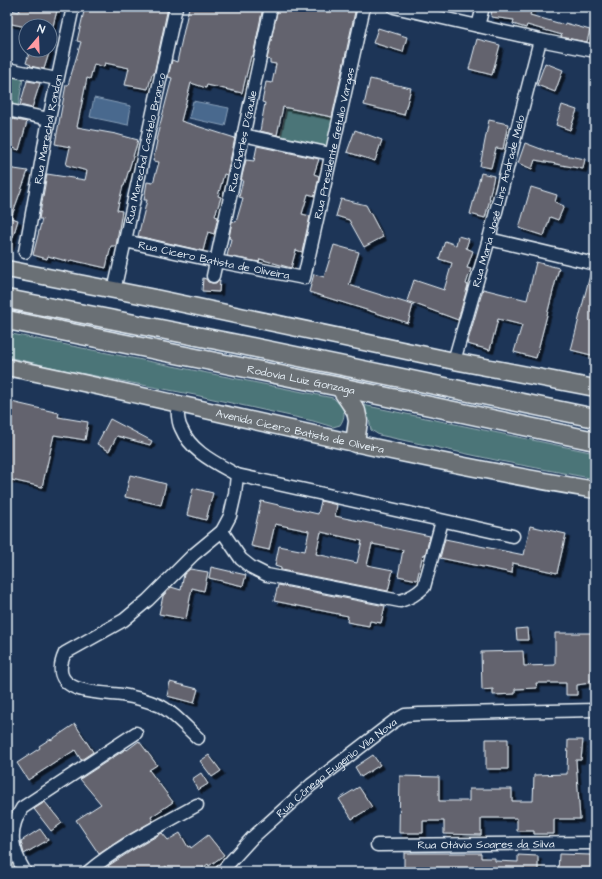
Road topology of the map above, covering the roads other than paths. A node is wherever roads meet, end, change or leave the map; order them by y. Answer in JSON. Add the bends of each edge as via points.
{"nodes":[{"id":1,"x":72,"y":7,"type":"edge"},
{"id":2,"x":176,"y":7,"type":"edge"},
{"id":3,"x":271,"y":7,"type":"edge"},
{"id":4,"x":364,"y":7,"type":"edge"},
{"id":5,"x":394,"y":7,"type":"edge"},
{"id":6,"x":483,"y":7,"type":"edge"},
{"id":7,"x":478,"y":26,"type":"junction"},
{"id":8,"x":540,"y":40,"type":"junction"},
{"id":9,"x":595,"y":51,"type":"edge"},
{"id":10,"x":7,"y":69,"type":"edge"},
{"id":11,"x":57,"y":79,"type":"junction"},
{"id":12,"x":7,"y":110,"type":"edge"},
{"id":13,"x":48,"y":119,"type":"junction"},
{"id":14,"x":244,"y":135,"type":"junction"},
{"id":15,"x":331,"y":154,"type":"junction"},
{"id":16,"x":489,"y":239,"type":"junction"},
{"id":17,"x":125,"y":241,"type":"junction"},
{"id":18,"x":25,"y":252,"type":"dead end"},
{"id":19,"x":216,"y":261,"type":"junction"},
{"id":20,"x":595,"y":264,"type":"edge"},
{"id":21,"x":7,"y":269,"type":"edge"},
{"id":22,"x":213,"y":276,"type":"dead end"},
{"id":23,"x":304,"y":278,"type":"joint"},
{"id":24,"x":114,"y":291,"type":"junction"},
{"id":25,"x":7,"y":299,"type":"edge"},
{"id":26,"x":7,"y":320,"type":"edge"},
{"id":27,"x":454,"y":361,"type":"junction"},
{"id":28,"x":7,"y":367,"type":"edge"},
{"id":29,"x":340,"y":387,"type":"junction"},
{"id":30,"x":595,"y":388,"type":"edge"},
{"id":31,"x":177,"y":403,"type":"junction"},
{"id":32,"x":595,"y":418,"type":"edge"},
{"id":33,"x":595,"y":441,"type":"edge"},
{"id":34,"x":355,"y":443,"type":"junction"},
{"id":35,"x":237,"y":475,"type":"junction"},
{"id":36,"x":595,"y":490,"type":"edge"},
{"id":37,"x":442,"y":521,"type":"junction"},
{"id":38,"x":222,"y":531,"type":"junction"},
{"id":39,"x":513,"y":536,"type":"dead end"},
{"id":40,"x":595,"y":710,"type":"edge"},
{"id":41,"x":136,"y":733,"type":"dead end"},
{"id":42,"x":198,"y":738,"type":"dead end"},
{"id":43,"x":197,"y":805,"type":"dead end"},
{"id":44,"x":595,"y":843,"type":"edge"},
{"id":45,"x":377,"y":845,"type":"dead end"},
{"id":46,"x":25,"y":872,"type":"edge"},
{"id":47,"x":88,"y":872,"type":"edge"},
{"id":48,"x":221,"y":872,"type":"edge"}],
"edges":[{"from":1,"to":11,"type":"street","name":"Rua Marechal Rondon"},
{"from":2,"to":17,"type":"street","name":"Rua Marechal Castelo Branco"},
{"from":3,"to":14,"type":"street","name":"Rua Charles D'Gaulle"},
{"from":4,"to":15,"type":"street","name":"Rua Presidente Getulio Vargas"},
{"from":5,"to":7,"type":"street"},
{"from":6,"to":7,"type":"street"},
{"from":7,"to":8,"type":"street"},
{"from":8,"to":9,"type":"street"},
{"from":8,"to":16,"type":"street","name":"Rua Maria José Lins Andrade Melo"},
{"from":10,"to":11,"type":"street"},
{"from":11,"to":13,"type":"street","name":"Rua Marechal Rondon"},
{"from":12,"to":13,"type":"street"},
{"from":13,"to":18,"type":"street","name":"Rua Marechal Rondon"},
{"from":14,"to":15,"type":"street"},
{"from":14,"to":19,"type":"street","name":"Rua Charles D'Gaulle"},
{"from":15,"to":23,"type":"street","name":"Rua Presidente Getulio Vargas"},
{"from":16,"to":20,"type":"street"},
{"from":16,"to":27,"type":"street","name":"Rua Maria José Lins Andrade Melo"},
{"from":17,"to":19,"type":"street","name":"Rua Cicero Batista de Oliveira"},
{"from":17,"to":24,"type":"street","name":"Rua Marechal Castelo Branco"},
{"from":19,"to":22,"type":"street","name":"Rua Charles D'Gaulle"},
{"from":19,"to":23,"type":"street","name":"Rua Cicero Batista de Oliveira"},
{"from":21,"to":24,"type":"main road"},
{"from":24,"to":27,"type":"main road","via":[[294,326]]},
{"from":25,"to":32,"type":"highway","name":"Rodovia Luiz Gonzaga"},
{"from":26,"to":29,"type":"highway","name":"Rodovia Luiz Gonzaga"},
{"from":27,"to":30,"type":"main road"},
{"from":28,"to":31,"type":"main road","name":"Avenida Cicero Batista de Oliveira"},
{"from":29,"to":33,"type":"highway","name":"Rodovia Luiz Gonzaga"},
{"from":29,"to":34,"type":"highway","via":[[356,411],[358,421]]},
{"from":31,"to":34,"type":"main road","name":"Avenida Cicero Batista de Oliveira"},
{"from":31,"to":35,"type":"street","via":[[180,427],[192,445],[208,459]]},
{"from":34,"to":36,"type":"main road","name":"Avenida Cicero Batista de Oliveira"},
{"from":35,"to":37,"type":"street"},
{"from":35,"to":38,"type":"street","via":[[230,516]]},
{"from":37,"to":38,"type":"street","via":[[424,587],[410,598],[400,601],[267,575],[241,559]]},
{"from":37,"to":39,"type":"street"},
{"from":38,"to":42,"type":"street","via":[[193,554],[148,600],[124,620],[65,653],[62,660],[62,675],[66,683],[82,691],[138,699],[159,705]]},
{"from":40,"to":48,"type":"street","name":"Rua Cônego Eugenio Vila Nova","via":[[405,716],[393,722],[311,785],[252,838]]},
{"from":41,"to":46,"type":"street","via":[[22,808],[12,831],[17,858]]},
{"from":43,"to":47,"type":"street","via":[[129,844]]},
{"from":44,"to":45,"type":"street","name":"Rua Otávio Soares da Silva"}]}
